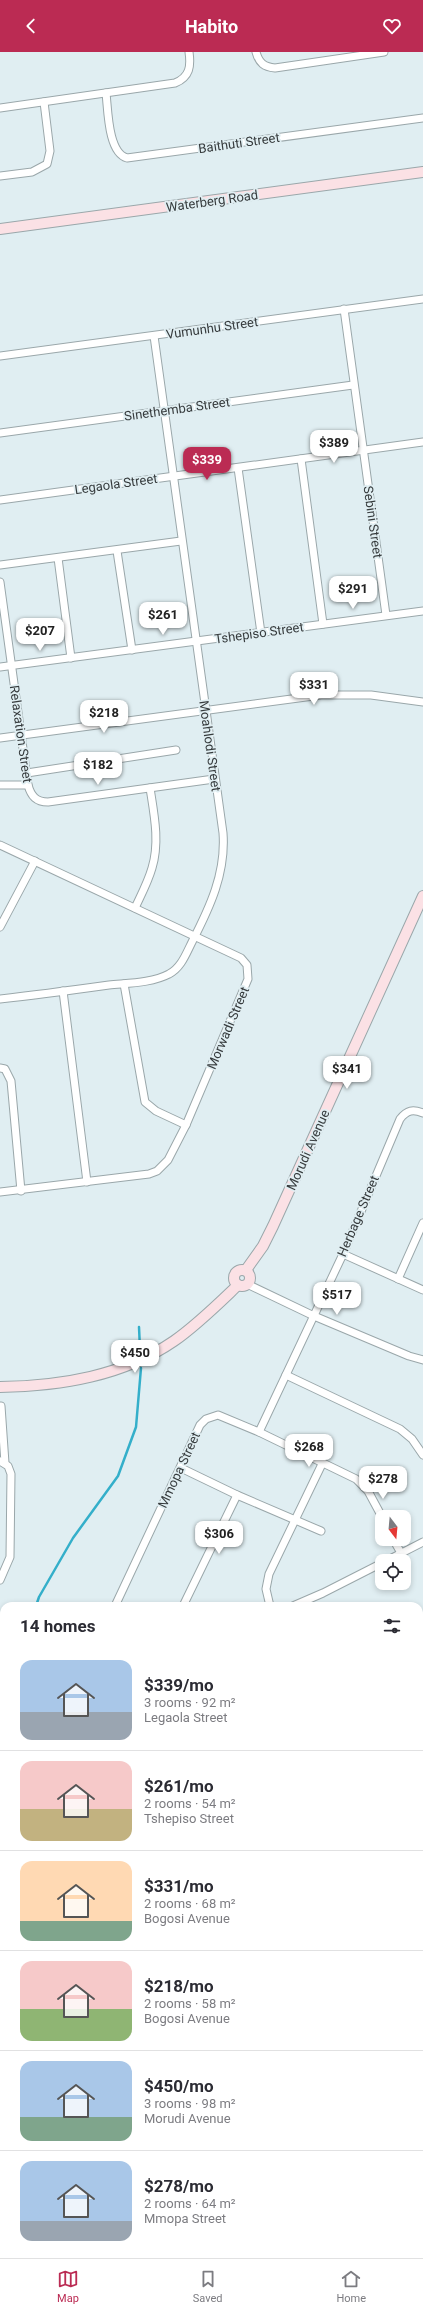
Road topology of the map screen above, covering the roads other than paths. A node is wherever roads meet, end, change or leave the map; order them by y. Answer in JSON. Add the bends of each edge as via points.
{"nodes":[{"id":1,"x":189,"y":52,"type":"edge"},
{"id":2,"x":256,"y":52,"type":"edge"},
{"id":3,"x":384,"y":52,"type":"edge"},
{"id":4,"x":106,"y":93,"type":"junction"},
{"id":5,"x":44,"y":102,"type":"junction"},
{"id":6,"x":0,"y":108,"type":"edge"},
{"id":7,"x":423,"y":118,"type":"edge"},
{"id":8,"x":423,"y":172,"type":"edge"},
{"id":9,"x":0,"y":176,"type":"edge"},
{"id":10,"x":0,"y":229,"type":"edge"},
{"id":11,"x":423,"y":299,"type":"edge"},
{"id":12,"x":344,"y":309,"type":"junction"},
{"id":13,"x":154,"y":336,"type":"junction"},
{"id":14,"x":0,"y":356,"type":"edge"},
{"id":15,"x":353,"y":385,"type":"junction"},
{"id":16,"x":164,"y":410,"type":"junction"},
{"id":17,"x":0,"y":433,"type":"edge"},
{"id":18,"x":423,"y":442,"type":"edge"},
{"id":19,"x":364,"y":450,"type":"junction"},
{"id":20,"x":301,"y":459,"type":"junction"},
{"id":21,"x":238,"y":468,"type":"junction"},
{"id":22,"x":174,"y":476,"type":"junction"},
{"id":23,"x":0,"y":500,"type":"edge"},
{"id":24,"x":181,"y":541,"type":"junction"},
{"id":25,"x":117,"y":551,"type":"junction"},
{"id":26,"x":58,"y":558,"type":"junction"},
{"id":27,"x":0,"y":565,"type":"edge"},
{"id":28,"x":0,"y":582,"type":"edge"},
{"id":29,"x":423,"y":611,"type":"edge"},
{"id":30,"x":386,"y":615,"type":"junction"},
{"id":31,"x":323,"y":624,"type":"junction"},
{"id":32,"x":261,"y":632,"type":"junction"},
{"id":33,"x":196,"y":641,"type":"junction"},
{"id":34,"x":132,"y":650,"type":"junction"},
{"id":35,"x":71,"y":658,"type":"junction"},
{"id":36,"x":12,"y":666,"type":"junction"},
{"id":37,"x":0,"y":667,"type":"edge"},
{"id":38,"x":423,"y":702,"type":"edge"},
{"id":39,"x":205,"y":710,"type":"junction"},
{"id":40,"x":21,"y":735,"type":"junction"},
{"id":41,"x":0,"y":738,"type":"edge"},
{"id":42,"x":176,"y":750,"type":"dead end"},
{"id":43,"x":27,"y":773,"type":"junction"},
{"id":44,"x":214,"y":779,"type":"junction"},
{"id":45,"x":0,"y":785,"type":"edge"},
{"id":46,"x":28,"y":785,"type":"junction"},
{"id":47,"x":150,"y":788,"type":"junction"},
{"id":48,"x":0,"y":844,"type":"edge"},
{"id":49,"x":35,"y":861,"type":"junction"},
{"id":50,"x":423,"y":896,"type":"edge"},
{"id":51,"x":135,"y":908,"type":"junction"},
{"id":52,"x":0,"y":927,"type":"edge"},
{"id":53,"x":196,"y":935,"type":"junction"},
{"id":54,"x":124,"y":984,"type":"junction"},
{"id":55,"x":63,"y":991,"type":"junction"},
{"id":56,"x":0,"y":999,"type":"edge"},
{"id":57,"x":0,"y":1068,"type":"edge"},
{"id":58,"x":423,"y":1113,"type":"edge"},
{"id":59,"x":186,"y":1125,"type":"junction"},
{"id":60,"x":87,"y":1182,"type":"junction"},
{"id":61,"x":21,"y":1191,"type":"junction"},
{"id":62,"x":0,"y":1192,"type":"edge"},
{"id":63,"x":423,"y":1223,"type":"edge"},
{"id":64,"x":343,"y":1254,"type":"junction"},
{"id":65,"x":246,"y":1270,"type":"junction"},
{"id":66,"x":398,"y":1279,"type":"junction"},
{"id":67,"x":242,"y":1285,"type":"junction"},
{"id":68,"x":423,"y":1290,"type":"edge"},
{"id":69,"x":314,"y":1316,"type":"junction"},
{"id":70,"x":423,"y":1360,"type":"edge"},
{"id":71,"x":286,"y":1376,"type":"junction"},
{"id":72,"x":0,"y":1387,"type":"edge"},
{"id":73,"x":1,"y":1406,"type":"dead end"},
{"id":74,"x":259,"y":1432,"type":"junction"},
{"id":75,"x":423,"y":1456,"type":"edge"},
{"id":76,"x":2,"y":1462,"type":"edge"},
{"id":77,"x":322,"y":1464,"type":"junction"},
{"id":78,"x":181,"y":1468,"type":"junction"},
{"id":79,"x":237,"y":1495,"type":"junction"},
{"id":80,"x":378,"y":1510,"type":"edge"},
{"id":81,"x":297,"y":1519,"type":"junction"},
{"id":82,"x":321,"y":1531,"type":"dead end"},
{"id":83,"x":423,"y":1542,"type":"edge"},
{"id":84,"x":397,"y":1546,"type":"edge"},
{"id":85,"x":401,"y":1553,"type":"joint"},
{"id":86,"x":375,"y":1567,"type":"edge"},
{"id":87,"x":0,"y":1580,"type":"edge"},
{"id":88,"x":116,"y":1602,"type":"edge"},
{"id":89,"x":185,"y":1602,"type":"edge"},
{"id":90,"x":269,"y":1602,"type":"edge"},
{"id":91,"x":302,"y":1602,"type":"edge"}],
"edges":[{"from":1,"to":4,"type":"street","via":[[189,70],[181,81]]},
{"from":2,"to":3,"type":"street","via":[[264,65],[275,68]]},
{"from":4,"to":5,"type":"street"},
{"from":4,"to":7,"type":"street","name":"Baithuti Street","via":[[114,144],[119,154],[127,158]]},
{"from":5,"to":6,"type":"street"},
{"from":5,"to":9,"type":"street","via":[[50,151],[47,164],[32,172]]},
{"from":8,"to":10,"type":"street","name":"Waterberg Road"},
{"from":11,"to":12,"type":"street","name":"Vumunhu Street"},
{"from":12,"to":13,"type":"street","name":"Vumunhu Street"},
{"from":12,"to":15,"type":"street","name":"Sebini Street"},
{"from":13,"to":14,"type":"street","name":"Vumunhu Street"},
{"from":13,"to":16,"type":"street","name":"Moahlodi Street"},
{"from":15,"to":16,"type":"street","name":"Sinethemba Street"},
{"from":15,"to":19,"type":"street","name":"Sebini Street"},
{"from":16,"to":17,"type":"street","name":"Sinethemba Street"},
{"from":16,"to":22,"type":"street","name":"Moahlodi Street"},
{"from":18,"to":19,"type":"street","name":"Legaola Street"},
{"from":19,"to":20,"type":"street","name":"Legaola Street"},
{"from":19,"to":30,"type":"street","name":"Sebini Street"},
{"from":20,"to":21,"type":"street","name":"Legaola Street"},
{"from":20,"to":31,"type":"street"},
{"from":21,"to":22,"type":"street","name":"Legaola Street"},
{"from":21,"to":32,"type":"street"},
{"from":22,"to":23,"type":"street","name":"Legaola Street"},
{"from":22,"to":24,"type":"street","name":"Moahlodi Street"},
{"from":24,"to":25,"type":"street"},
{"from":24,"to":33,"type":"street","name":"Moahlodi Street"},
{"from":25,"to":26,"type":"street"},
{"from":25,"to":34,"type":"street"},
{"from":26,"to":27,"type":"street"},
{"from":26,"to":35,"type":"street"},
{"from":28,"to":36,"type":"street","name":"Relaxation Street"},
{"from":29,"to":30,"type":"street","name":"Tshepiso Street"},
{"from":30,"to":31,"type":"street","name":"Tshepiso Street"},
{"from":31,"to":32,"type":"street","name":"Tshepiso Street"},
{"from":32,"to":33,"type":"street","name":"Tshepiso Street"},
{"from":33,"to":34,"type":"street","name":"Tshepiso Street"},
{"from":33,"to":39,"type":"street","name":"Moahlodi Street"},
{"from":34,"to":35,"type":"street","name":"Tshepiso Street"},
{"from":35,"to":36,"type":"street","name":"Tshepiso Street"},
{"from":36,"to":37,"type":"street","name":"Tshepiso Street"},
{"from":36,"to":40,"type":"street","name":"Relaxation Street"},
{"from":38,"to":39,"type":"street","via":[[371,694],[338,694]]},
{"from":39,"to":40,"type":"street"},
{"from":39,"to":44,"type":"street","name":"Moahlodi Street"},
{"from":40,"to":41,"type":"street"},
{"from":40,"to":43,"type":"street","name":"Relaxation Street"},
{"from":42,"to":43,"type":"street"},
{"from":43,"to":46,"type":"street","name":"Relaxation Street"},
{"from":44,"to":47,"type":"street","name":"Relaxation Street"},
{"from":44,"to":53,"type":"street","name":"Moahlodi Street","via":[[222,832],[223,859],[215,893]]},
{"from":45,"to":46,"type":"street"},
{"from":46,"to":47,"type":"street","name":"Relaxation Street","via":[[33,797],[42,802]]},
{"from":47,"to":51,"type":"street","via":[[156,831],[155,855]]},
{"from":48,"to":49,"type":"street","name":"Morwadi Street"},
{"from":49,"to":51,"type":"street","name":"Morwadi Street"},
{"from":49,"to":52,"type":"street"},
{"from":50,"to":65,"type":"street","name":"Morudi Avenue","via":[[273,1226]]},
{"from":51,"to":53,"type":"street","name":"Morwadi Street"},
{"from":53,"to":54,"type":"street","name":"Moahlodi Street","via":[[183,960],[173,972]]},
{"from":53,"to":59,"type":"street","name":"Morwadi Street","via":[[241,958],[247,965],[248,979]]},
{"from":54,"to":55,"type":"street","name":"Moahlodi Street"},
{"from":54,"to":59,"type":"street","via":[[144,1102],[156,1111]]},
{"from":55,"to":56,"type":"street","name":"Moahlodi Street"},
{"from":55,"to":60,"type":"street"},
{"from":57,"to":61,"type":"street","via":[[6,1069],[11,1081]]},
{"from":58,"to":64,"type":"street","name":"Herbage Street","via":[[408,1111],[400,1119]]},
{"from":59,"to":60,"type":"street","name":"Morwadi Street","via":[[168,1160],[157,1171]]},
{"from":60,"to":61,"type":"street","name":"Morwadi Street"},
{"from":61,"to":62,"type":"street","name":"Morwadi Street"},
{"from":63,"to":66,"type":"street"},
{"from":64,"to":66,"type":"street"},
{"from":64,"to":69,"type":"street","name":"Herbage Street"},
{"from":65,"to":67,"type":"street","via":[[250,1279]]},
{"from":65,"to":67,"type":"street","name":"Morudi Avenue","via":[[234,1274],[234,1280]]},
{"from":66,"to":68,"type":"street"},
{"from":67,"to":69,"type":"street"},
{"from":67,"to":72,"type":"street","via":[[172,1342],[125,1366],[96,1376],[66,1382]]},
{"from":69,"to":70,"type":"street"},
{"from":69,"to":71,"type":"street","name":"Herbage Street"},
{"from":71,"to":74,"type":"street","name":"Herbage Street"},
{"from":71,"to":75,"type":"street","via":[[400,1429],[412,1439]]},
{"from":73,"to":76,"type":"street"},
{"from":74,"to":77,"type":"street","name":"Mmopa Street"},
{"from":74,"to":78,"type":"street","name":"Mmopa Street","via":[[218,1415],[211,1416],[200,1425]]},
{"from":76,"to":87,"type":"street","via":[[11,1474],[10,1550],[9,1561]]},
{"from":77,"to":80,"type":"street","name":"Mmopa Street","via":[[363,1484]]},
{"from":77,"to":81,"type":"street"},
{"from":78,"to":79,"type":"street"},
{"from":78,"to":88,"type":"street","name":"Mmopa Street"},
{"from":79,"to":81,"type":"street"},
{"from":79,"to":89,"type":"street"},
{"from":81,"to":82,"type":"street"},
{"from":81,"to":90,"type":"street","via":[[267,1583]]},
{"from":83,"to":85,"type":"street"},
{"from":84,"to":85,"type":"street"},
{"from":86,"to":91,"type":"street"}]}
